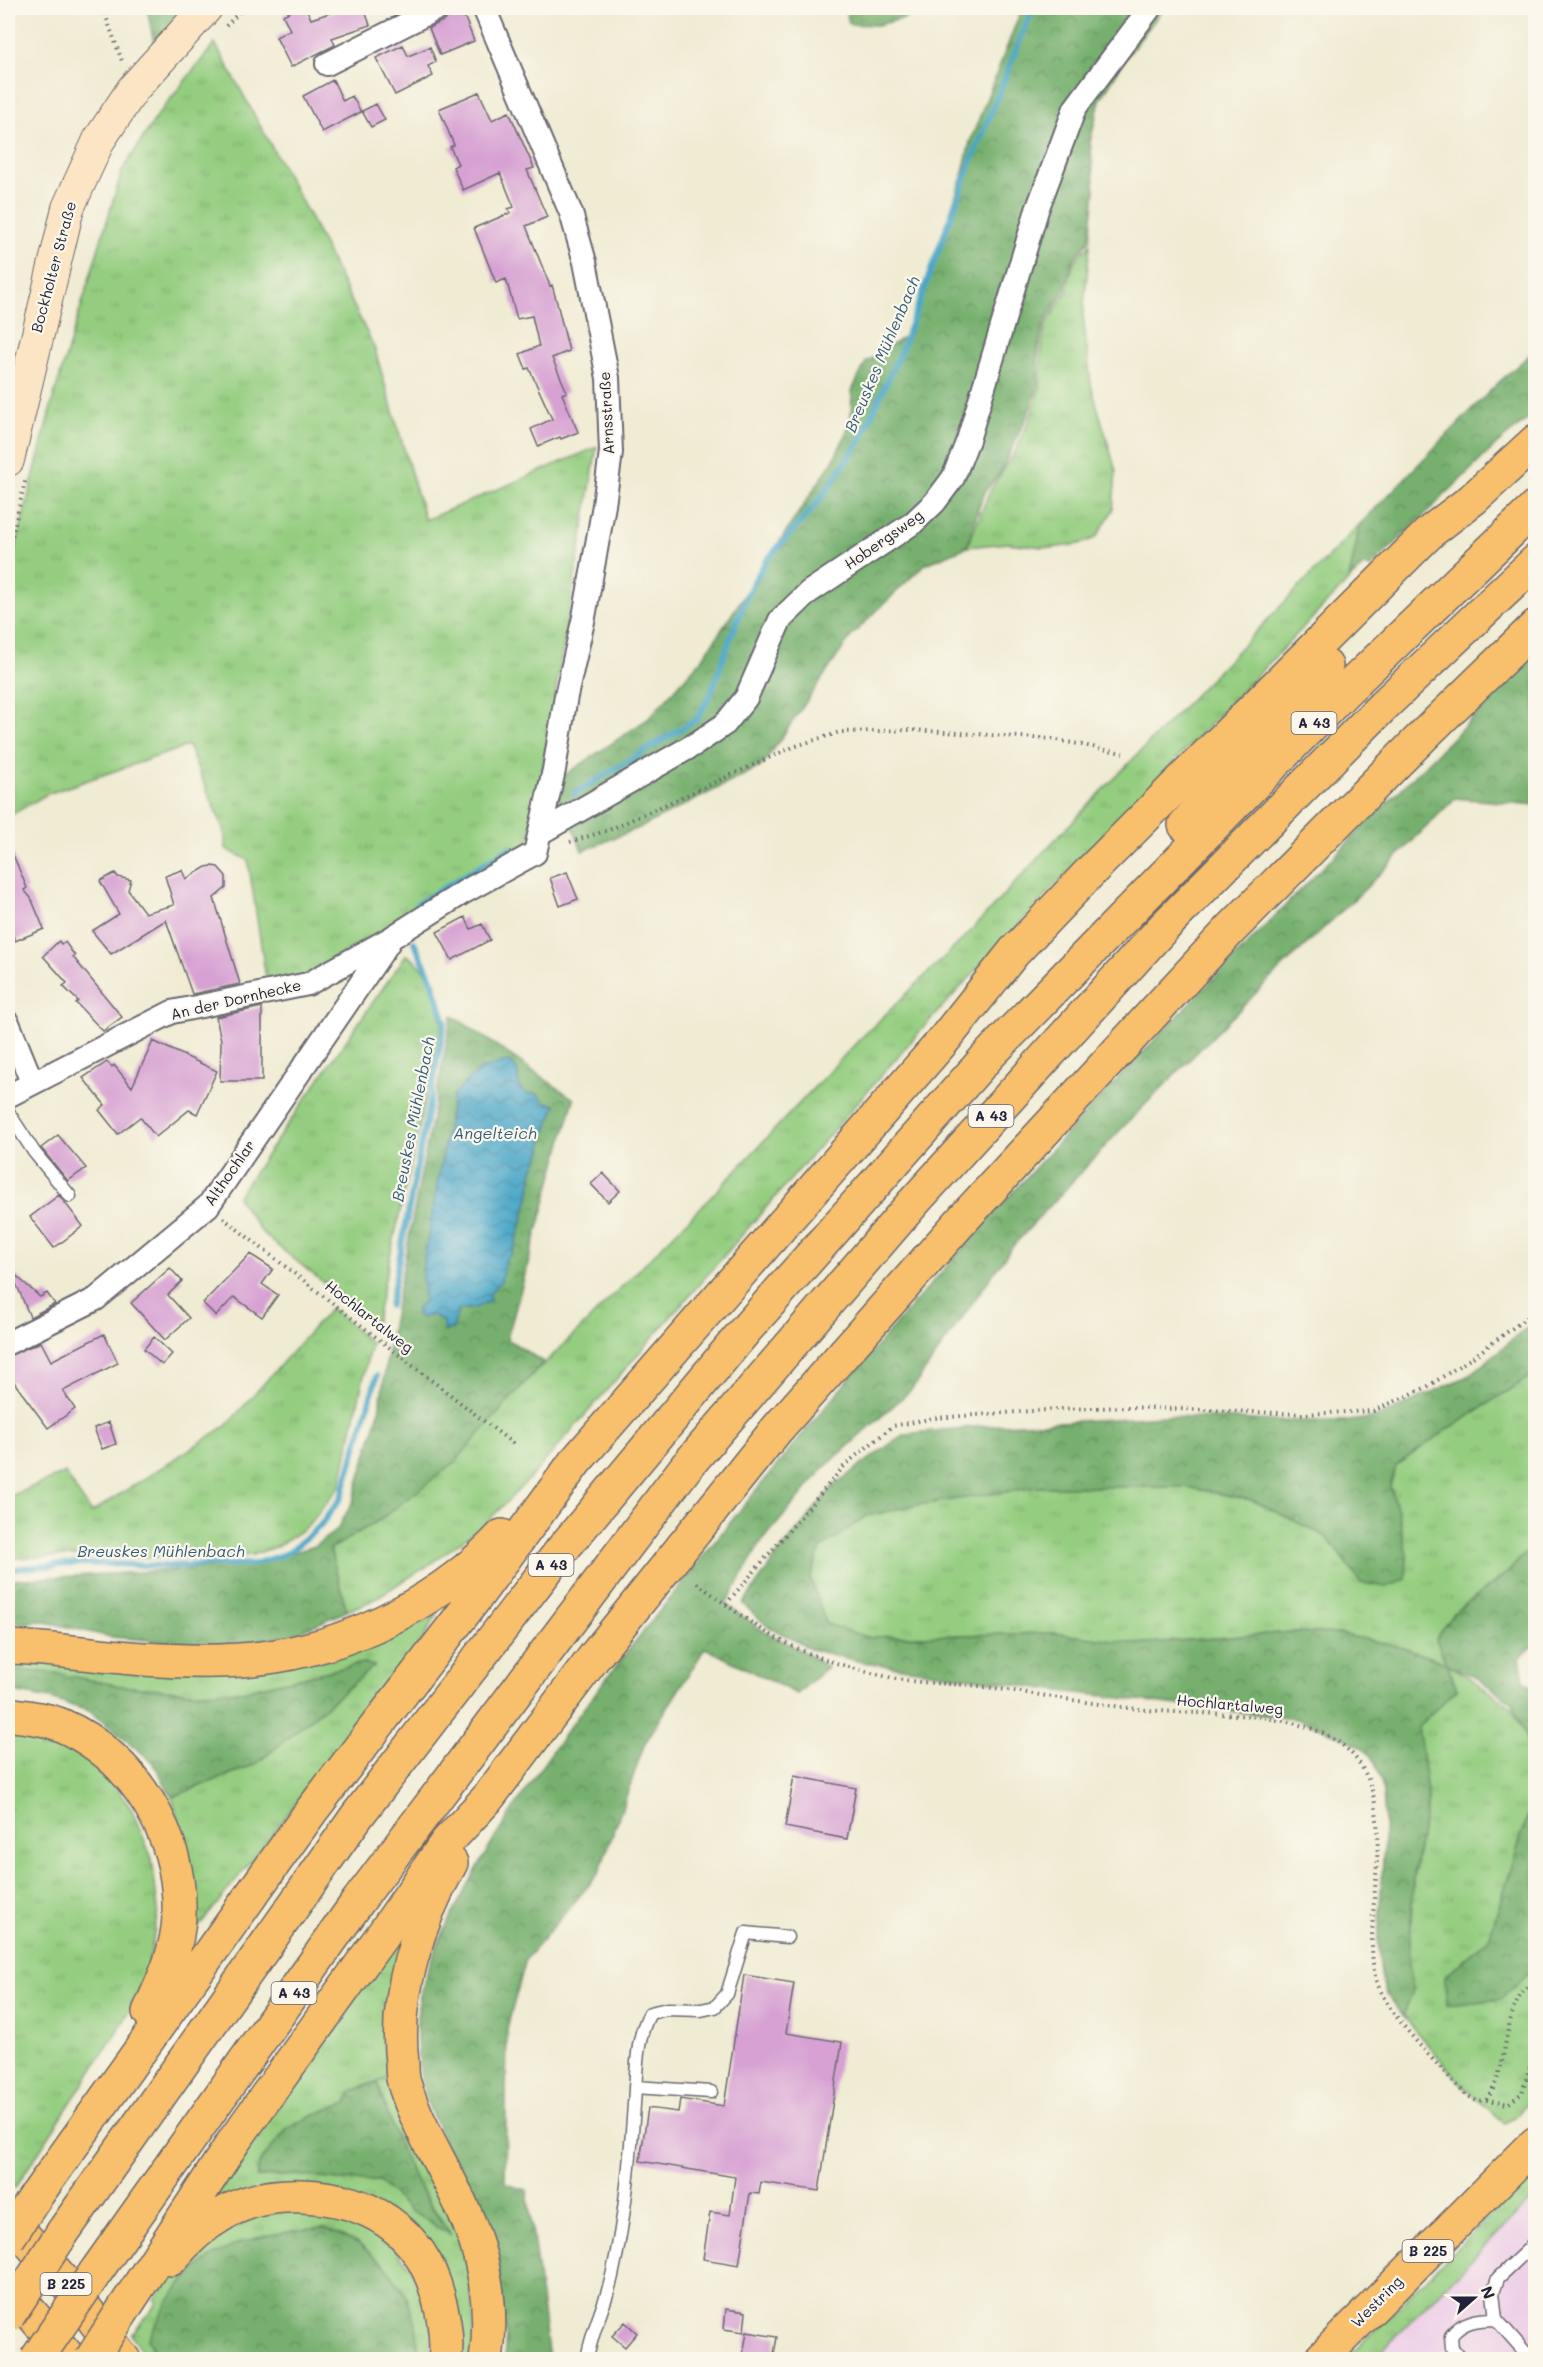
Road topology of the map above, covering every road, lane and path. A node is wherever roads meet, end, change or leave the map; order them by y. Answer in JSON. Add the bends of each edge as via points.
{"nodes":[{"id":1,"x":102,"y":8,"type":"edge"},
{"id":2,"x":243,"y":8,"type":"edge"},
{"id":3,"x":438,"y":8,"type":"edge"},
{"id":4,"x":484,"y":8,"type":"edge"},
{"id":5,"x":1150,"y":8,"type":"edge"},
{"id":6,"x":212,"y":20,"type":"edge"},
{"id":7,"x":327,"y":64,"type":"dead end"},
{"id":8,"x":133,"y":89,"type":"junction"},
{"id":9,"x":1536,"y":441,"type":"edge"},
{"id":10,"x":18,"y":463,"type":"edge"},
{"id":11,"x":1473,"y":499,"type":"junction"},
{"id":12,"x":1536,"y":507,"type":"edge"},
{"id":13,"x":8,"y":553,"type":"edge"},
{"id":14,"x":1536,"y":561,"type":"edge"},
{"id":15,"x":1536,"y":626,"type":"edge"},
{"id":16,"x":1123,"y":753,"type":"dead end"},
{"id":17,"x":538,"y":843,"type":"junction"},
{"id":18,"x":392,"y":938,"type":"junction"},
{"id":19,"x":1098,"y":944,"type":"junction"},
{"id":20,"x":8,"y":1023,"type":"edge"},
{"id":21,"x":32,"y":1082,"type":"junction"},
{"id":22,"x":8,"y":1096,"type":"edge"},
{"id":23,"x":8,"y":1112,"type":"edge"},
{"id":24,"x":70,"y":1196,"type":"dead end"},
{"id":25,"x":208,"y":1206,"type":"junction"},
{"id":26,"x":1536,"y":1311,"type":"edge"},
{"id":27,"x":8,"y":1343,"type":"edge"},
{"id":28,"x":516,"y":1446,"type":"dead end"},
{"id":29,"x":575,"y":1462,"type":"junction"},
{"id":30,"x":697,"y":1583,"type":"dead end"},
{"id":31,"x":726,"y":1604,"type":"junction"},
{"id":32,"x":8,"y":1647,"type":"edge"},
{"id":33,"x":8,"y":1714,"type":"edge"},
{"id":34,"x":487,"y":1799,"type":"junction"},
{"id":35,"x":787,"y":1937,"type":"dead end"},
{"id":36,"x":1536,"y":1981,"type":"edge"},
{"id":37,"x":1536,"y":2046,"type":"edge"},
{"id":38,"x":635,"y":2087,"type":"junction"},
{"id":39,"x":109,"y":2091,"type":"junction"},
{"id":40,"x":711,"y":2092,"type":"dead end"},
{"id":41,"x":1486,"y":2100,"type":"junction"},
{"id":42,"x":1536,"y":2143,"type":"edge"},
{"id":43,"x":8,"y":2218,"type":"edge"},
{"id":44,"x":8,"y":2238,"type":"edge"},
{"id":45,"x":1536,"y":2242,"type":"edge"},
{"id":46,"x":8,"y":2286,"type":"edge"},
{"id":47,"x":123,"y":2310,"type":"junction"},
{"id":48,"x":8,"y":2316,"type":"edge"},
{"id":49,"x":1496,"y":2319,"type":"junction"},
{"id":50,"x":36,"y":2360,"type":"edge"},
{"id":51,"x":71,"y":2360,"type":"edge"},
{"id":52,"x":91,"y":2360,"type":"edge"},
{"id":53,"x":124,"y":2360,"type":"edge"},
{"id":54,"x":445,"y":2360,"type":"edge"},
{"id":55,"x":486,"y":2360,"type":"edge"},
{"id":56,"x":587,"y":2360,"type":"edge"},
{"id":57,"x":1320,"y":2360,"type":"edge"},
{"id":58,"x":1462,"y":2360,"type":"edge"},
{"id":59,"x":1532,"y":2360,"type":"edge"}],
"edges":[{"from":1,"to":8,"type":"path"},
{"from":2,"to":6,"type":"path"},
{"from":3,"to":7,"type":"street"},
{"from":4,"to":17,"type":"street","name":"Arnsstraße","via":[[571,213],[608,378],[611,452],[604,505]]},
{"from":5,"to":17,"type":"street","name":"Hobergsweg","via":[[1075,108],[1037,210],[953,478],[913,523],[809,592],[780,620],[746,698],[725,724]]},
{"from":6,"to":8,"type":"street","name":"Bockholter Straße"},
{"from":8,"to":10,"type":"street","name":"Bockholter Straße","via":[[99,140],[68,208]]},
{"from":9,"to":11,"type":"main road"},
{"from":10,"to":13,"type":"path"},
{"from":11,"to":19,"type":"main road","via":[[1138,877]]},
{"from":11,"to":29,"type":"main road","via":[[1422,541],[1014,952],[943,1041]]},
{"from":12,"to":19,"type":"main road","number":"A 43","via":[[1346,690]]},
{"from":14,"to":50,"type":"main road","number":"A 43","bridge":true,"via":[[1383,706],[1163,928],[913,1203],[686,1467],[360,1900]]},
{"from":15,"to":34,"type":"main road","via":[[1229,931],[956,1227],[777,1429]]},
{"from":16,"to":17,"type":"path","via":[[1052,739],[912,730],[840,732],[794,747],[609,830]]},
{"from":17,"to":18,"type":"street","name":"An der Dornhecke"},
{"from":18,"to":21,"type":"street","name":"An der Dornhecke","via":[[308,984],[172,1012]]},
{"from":18,"to":25,"type":"street","name":"Althochlar"},
{"from":19,"to":48,"type":"main road","number":"A 43","bridge":true,"via":[[988,1056],[899,1156],[748,1327],[561,1551],[357,1816]]},
{"from":20,"to":21,"type":"street"},
{"from":21,"to":22,"type":"street","name":"An der Dornhecke"},
{"from":23,"to":24,"type":"lane"},
{"from":25,"to":27,"type":"street","name":"Althochlar","via":[[96,1299]]},
{"from":25,"to":28,"type":"path","name":"Hochlartalweg"},
{"from":26,"to":31,"type":"path","via":[[1427,1387],[1373,1411],[1304,1414],[1059,1408],[935,1418],[893,1426],[846,1464]]},
{"from":29,"to":32,"type":"main road","via":[[483,1556],[429,1595],[338,1640],[278,1656],[217,1661]]},
{"from":29,"to":39,"type":"main road","via":[[312,1810]]},
{"from":30,"to":31,"type":"path","name":"Hochlartalweg"},
{"from":31,"to":41,"type":"path","name":"Hochlartalweg","via":[[759,1628],[807,1654],[895,1679],[977,1686],[1141,1710],[1289,1722],[1338,1740],[1363,1766],[1372,1786],[1377,1858],[1373,1946],[1375,1976],[1385,2001],[1466,2095],[1477,2101]]},
{"from":33,"to":39,"type":"main road","via":[[60,1724],[103,1750],[144,1794],[174,1859],[179,1918],[169,1966]]},
{"from":34,"to":47,"type":"main road","via":[[446,1843],[289,2063]]},
{"from":34,"to":55,"type":"main road","via":[[444,1876],[419,1937],[404,1991],[399,2043],[404,2084],[463,2207],[482,2261],[488,2300]]},
{"from":35,"to":38,"type":"lane","via":[[746,1933],[727,1994],[715,2007],[650,2013],[642,2027]]},
{"from":36,"to":41,"type":"path","via":[[1527,1986],[1518,2000],[1509,2023],[1496,2088]]},
{"from":37,"to":41,"type":"path","via":[[1522,2093],[1508,2104]]},
{"from":38,"to":40,"type":"lane"},
{"from":38,"to":56,"type":"lane","via":[[622,2230]]},
{"from":39,"to":44,"type":"main road","bridge":true},
{"from":42,"to":57,"type":"main road","name":"Westring","number":"B 225"},
{"from":43,"to":53,"type":"main road","number":"B 225"},
{"from":45,"to":49,"type":"lane","via":[[1498,2278],[1493,2293]]},
{"from":46,"to":51,"type":"main road","number":"B 225"},
{"from":47,"to":52,"type":"main road","bridge":true},
{"from":47,"to":54,"type":"main road","via":[[178,2251],[223,2214],[274,2197],[314,2196],[354,2203],[382,2218],[407,2239],[437,2290],[445,2330]]},
{"from":49,"to":58,"type":"lane","via":[[1475,2319],[1451,2336],[1452,2348]]},
{"from":49,"to":59,"type":"lane"}]}
